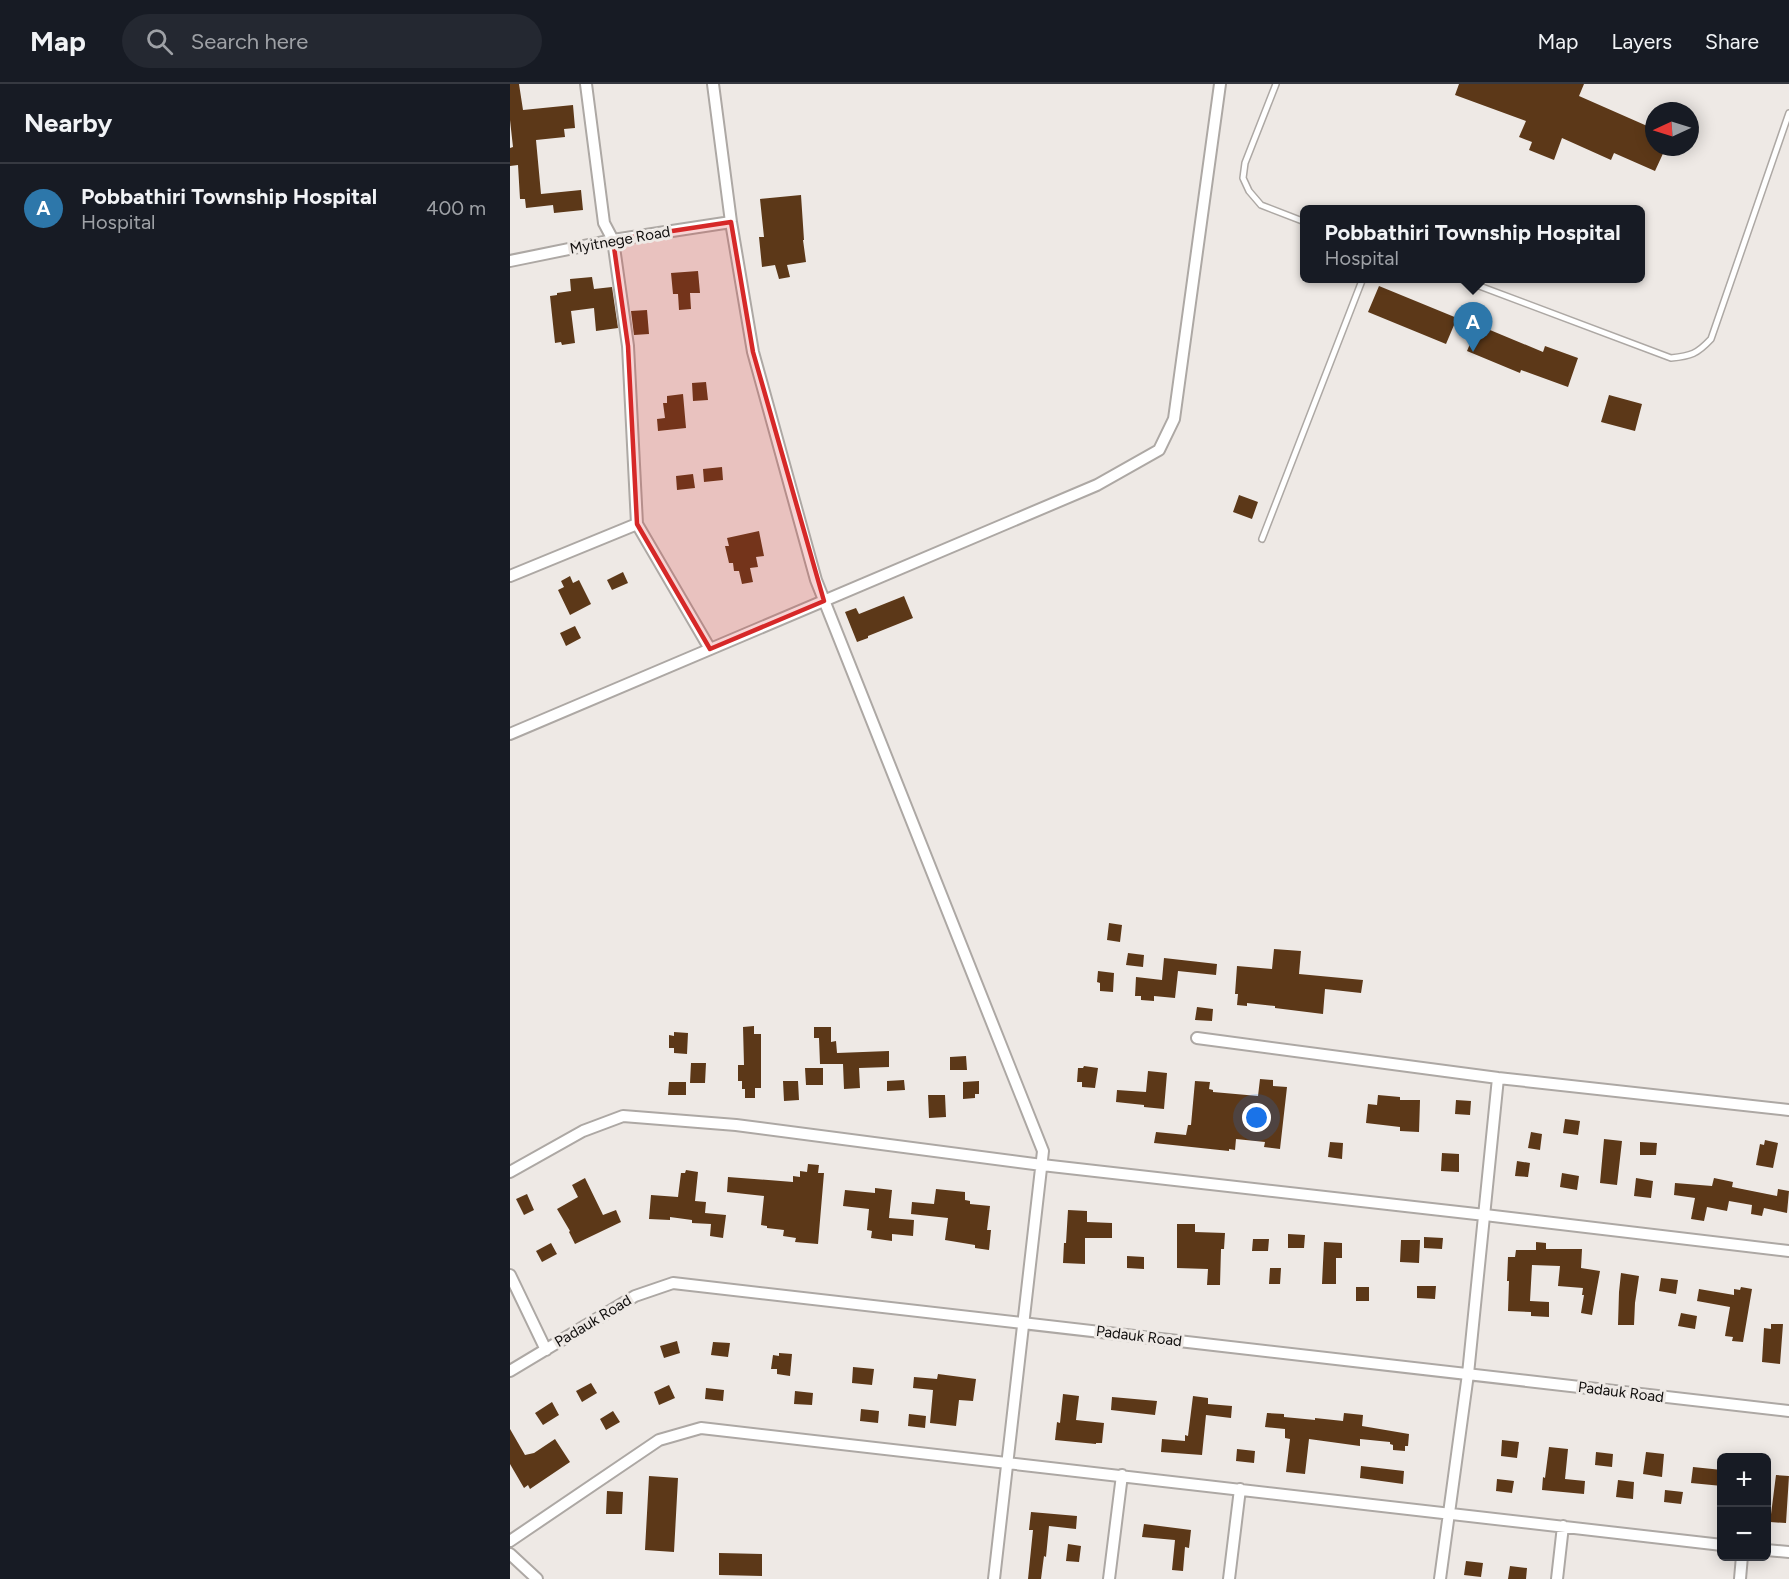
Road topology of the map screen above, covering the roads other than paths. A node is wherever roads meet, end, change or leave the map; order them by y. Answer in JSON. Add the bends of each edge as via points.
{"nodes":[{"id":1,"x":586,"y":84,"type":"edge"},
{"id":2,"x":713,"y":84,"type":"edge"},
{"id":3,"x":1220,"y":84,"type":"edge"},
{"id":4,"x":1275,"y":84,"type":"edge"},
{"id":5,"x":1789,"y":113,"type":"edge"},
{"id":6,"x":1300,"y":220,"type":"edge"},
{"id":7,"x":731,"y":222,"type":"junction"},
{"id":8,"x":613,"y":240,"type":"junction"},
{"id":9,"x":510,"y":261,"type":"edge"},
{"id":10,"x":1361,"y":283,"type":"edge"},
{"id":11,"x":1469,"y":283,"type":"edge"},
{"id":12,"x":637,"y":524,"type":"junction"},
{"id":13,"x":1262,"y":539,"type":"dead end"},
{"id":14,"x":510,"y":576,"type":"edge"},
{"id":15,"x":824,"y":601,"type":"junction"},
{"id":16,"x":710,"y":649,"type":"junction"},
{"id":17,"x":510,"y":734,"type":"edge"},
{"id":18,"x":1197,"y":1038,"type":"dead end"},
{"id":19,"x":1498,"y":1078,"type":"junction"},
{"id":20,"x":1789,"y":1110,"type":"edge"},
{"id":21,"x":1042,"y":1165,"type":"junction"},
{"id":22,"x":510,"y":1172,"type":"edge"},
{"id":23,"x":1485,"y":1215,"type":"junction"},
{"id":24,"x":1789,"y":1251,"type":"edge"},
{"id":25,"x":510,"y":1275,"type":"edge"},
{"id":26,"x":1024,"y":1322,"type":"junction"},
{"id":27,"x":546,"y":1350,"type":"junction"},
{"id":28,"x":510,"y":1371,"type":"edge"},
{"id":29,"x":1468,"y":1374,"type":"junction"},
{"id":30,"x":1789,"y":1411,"type":"edge"},
{"id":31,"x":1007,"y":1462,"type":"junction"},
{"id":32,"x":1122,"y":1475,"type":"junction"},
{"id":33,"x":1240,"y":1489,"type":"junction"},
{"id":34,"x":1450,"y":1513,"type":"junction"},
{"id":35,"x":1563,"y":1526,"type":"junction"},
{"id":36,"x":510,"y":1541,"type":"edge"},
{"id":37,"x":1717,"y":1544,"type":"edge"},
{"id":38,"x":1771,"y":1550,"type":"edge"},
{"id":39,"x":1789,"y":1552,"type":"edge"},
{"id":40,"x":510,"y":1554,"type":"edge"},
{"id":41,"x":1742,"y":1561,"type":"edge"},
{"id":42,"x":537,"y":1579,"type":"edge"},
{"id":43,"x":994,"y":1579,"type":"edge"},
{"id":44,"x":1109,"y":1579,"type":"edge"},
{"id":45,"x":1229,"y":1579,"type":"edge"},
{"id":46,"x":1440,"y":1579,"type":"edge"},
{"id":47,"x":1557,"y":1579,"type":"edge"},
{"id":48,"x":1740,"y":1579,"type":"edge"}],
"edges":[{"from":1,"to":8,"type":"street","via":[[604,223]]},
{"from":2,"to":7,"type":"street"},
{"from":3,"to":15,"type":"street","via":[[1174,419],[1159,450],[1097,485]]},
{"from":4,"to":6,"type":"lane","via":[[1245,162],[1243,178],[1261,205]]},
{"from":5,"to":11,"type":"lane","via":[[1710,339],[1701,350],[1671,358]]},
{"from":7,"to":8,"type":"street","name":"Myitnege Road"},
{"from":7,"to":15,"type":"street","via":[[753,352]]},
{"from":8,"to":9,"type":"street","name":"Myitnege Road"},
{"from":8,"to":12,"type":"street","via":[[628,346]]},
{"from":10,"to":13,"type":"lane"},
{"from":12,"to":14,"type":"street"},
{"from":12,"to":16,"type":"street"},
{"from":15,"to":16,"type":"street"},
{"from":15,"to":21,"type":"street","via":[[1043,1151]]},
{"from":16,"to":17,"type":"street"},
{"from":18,"to":19,"type":"street"},
{"from":19,"to":20,"type":"street"},
{"from":19,"to":23,"type":"street"},
{"from":21,"to":22,"type":"street","via":[[736,1125],[623,1116],[583,1131]]},
{"from":21,"to":23,"type":"street"},
{"from":21,"to":26,"type":"street"},
{"from":23,"to":24,"type":"street"},
{"from":23,"to":29,"type":"street"},
{"from":25,"to":27,"type":"street"},
{"from":26,"to":27,"type":"street","name":"Padauk Road","via":[[673,1283],[635,1296]]},
{"from":26,"to":29,"type":"street","name":"Padauk Road"},
{"from":26,"to":31,"type":"street"},
{"from":27,"to":28,"type":"street","name":"Padauk Road"},
{"from":29,"to":30,"type":"street","name":"Padauk Road"},
{"from":29,"to":34,"type":"street"},
{"from":31,"to":32,"type":"street"},
{"from":31,"to":36,"type":"street","via":[[702,1428],[659,1440]]},
{"from":31,"to":43,"type":"street"},
{"from":32,"to":33,"type":"street"},
{"from":32,"to":44,"type":"street"},
{"from":33,"to":34,"type":"street"},
{"from":33,"to":45,"type":"street"},
{"from":34,"to":35,"type":"street"},
{"from":34,"to":46,"type":"street"},
{"from":35,"to":37,"type":"street"},
{"from":35,"to":47,"type":"street"},
{"from":38,"to":39,"type":"street"},
{"from":40,"to":42,"type":"street"},
{"from":41,"to":48,"type":"street"}]}
